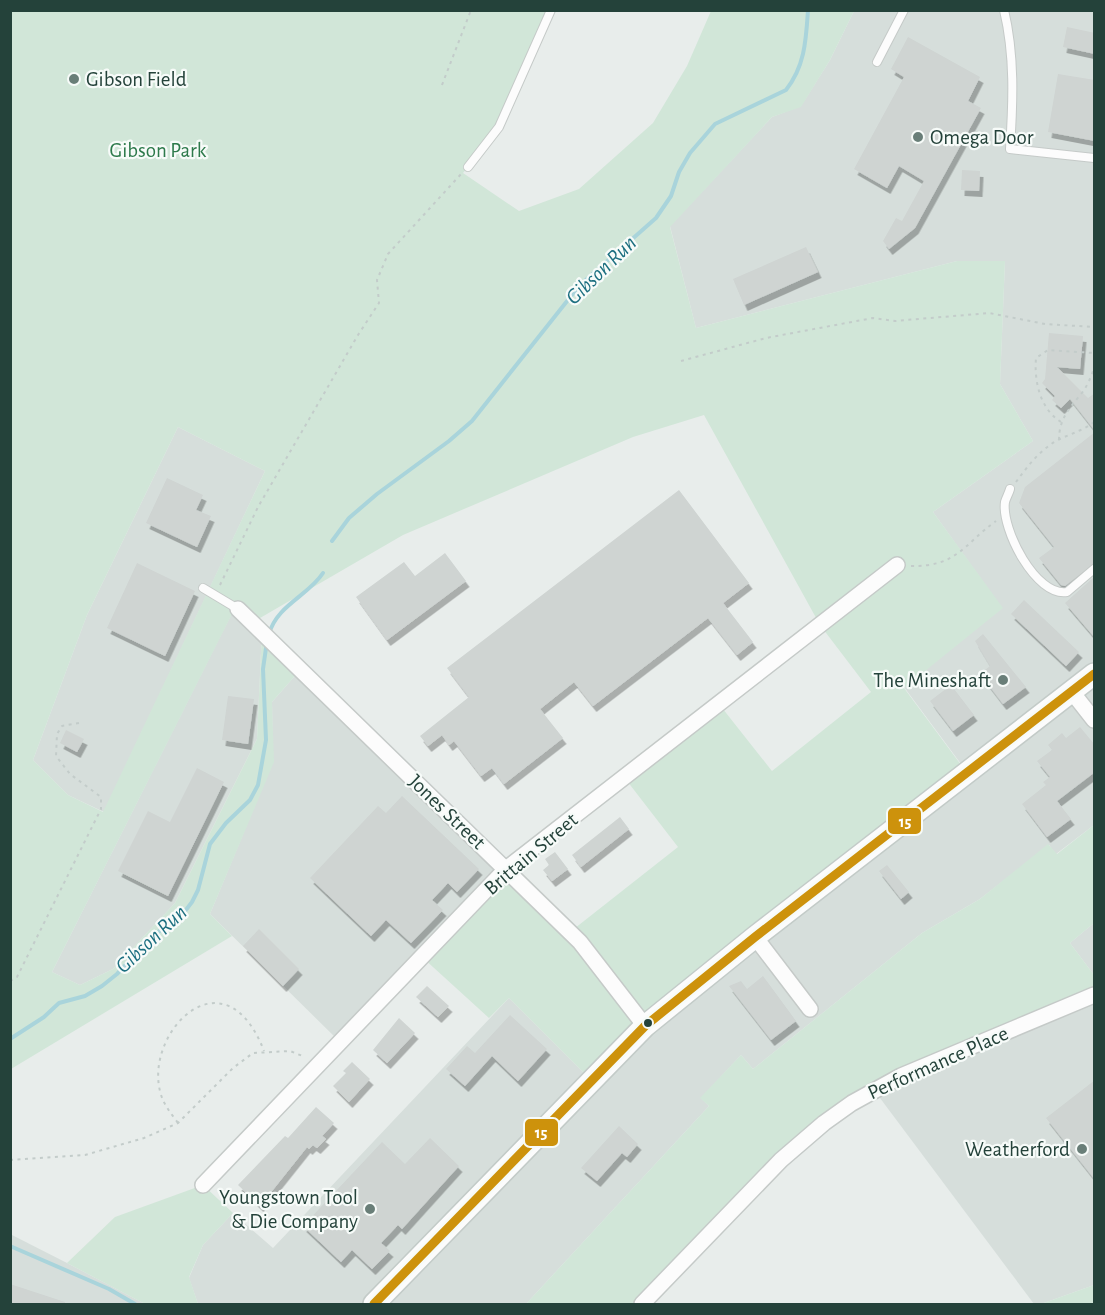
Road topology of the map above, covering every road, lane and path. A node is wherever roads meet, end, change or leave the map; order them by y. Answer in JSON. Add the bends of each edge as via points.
{"nodes":[{"id":1,"x":471,"y":10,"type":"edge"},
{"id":2,"x":551,"y":10,"type":"edge"},
{"id":3,"x":904,"y":10,"type":"edge"},
{"id":4,"x":1004,"y":10,"type":"edge"},
{"id":5,"x":877,"y":62,"type":"dead end"},
{"id":6,"x":442,"y":85,"type":"dead end"},
{"id":7,"x":1095,"y":158,"type":"edge"},
{"id":8,"x":468,"y":167,"type":"joint"},
{"id":9,"x":1095,"y":327,"type":"edge"},
{"id":10,"x":1095,"y":353,"type":"edge"},
{"id":11,"x":681,"y":361,"type":"dead end"},
{"id":12,"x":1095,"y":368,"type":"edge"},
{"id":13,"x":1061,"y":422,"type":"junction"},
{"id":14,"x":1095,"y":422,"type":"edge"},
{"id":15,"x":1059,"y":440,"type":"junction"},
{"id":16,"x":1010,"y":489,"type":"joint"},
{"id":17,"x":1006,"y":516,"type":"junction"},
{"id":18,"x":897,"y":565,"type":"joint"},
{"id":19,"x":1095,"y":569,"type":"edge"},
{"id":20,"x":203,"y":588,"type":"dead end"},
{"id":21,"x":215,"y":595,"type":"junction"},
{"id":22,"x":238,"y":609,"type":"joint"},
{"id":23,"x":1095,"y":674,"type":"edge"},
{"id":24,"x":1072,"y":692,"type":"junction"},
{"id":25,"x":1095,"y":720,"type":"edge"},
{"id":26,"x":79,"y":723,"type":"dead end"},
{"id":27,"x":506,"y":869,"type":"junction"},
{"id":28,"x":755,"y":937,"type":"junction"},
{"id":29,"x":10,"y":981,"type":"edge"},
{"id":30,"x":1095,"y":995,"type":"edge"},
{"id":31,"x":810,"y":1009,"type":"dead end"},
{"id":32,"x":645,"y":1026,"type":"junction"},
{"id":33,"x":264,"y":1051,"type":"junction"},
{"id":34,"x":317,"y":1066,"type":"junction"},
{"id":35,"x":178,"y":1123,"type":"junction"},
{"id":36,"x":10,"y":1160,"type":"edge"},
{"id":37,"x":203,"y":1185,"type":"dead end"},
{"id":38,"x":374,"y":1305,"type":"edge"},
{"id":39,"x":642,"y":1305,"type":"edge"}],
"edges":[{"from":1,"to":6,"type":"path"},
{"from":2,"to":8,"type":"lane","via":[[499,127]]},
{"from":3,"to":5,"type":"lane"},
{"from":4,"to":7,"type":"lane","via":[[1012,73],[1010,148]]},
{"from":8,"to":21,"type":"path","via":[[381,265],[376,309],[263,498]]},
{"from":9,"to":11,"type":"path","via":[[1045,324],[989,313],[895,321],[873,318],[766,338]]},
{"from":10,"to":13,"type":"path","via":[[1048,350],[1036,358],[1037,386],[1045,406]]},
{"from":12,"to":13,"type":"path"},
{"from":13,"to":15,"type":"path"},
{"from":14,"to":15,"type":"path"},
{"from":15,"to":16,"type":"path","via":[[1034,459]]},
{"from":16,"to":17,"type":"lane","via":[[1005,502]]},
{"from":17,"to":18,"type":"path","via":[[947,560],[930,565]]},
{"from":17,"to":19,"type":"lane","via":[[1028,567],[1052,591],[1066,592]]},
{"from":18,"to":27,"type":"street","name":"Brittain Street"},
{"from":20,"to":21,"type":"lane"},
{"from":21,"to":22,"type":"lane"},
{"from":22,"to":27,"type":"street","name":"Jones Street"},
{"from":23,"to":24,"type":"main road"},
{"from":24,"to":25,"type":"street"},
{"from":24,"to":28,"type":"main road"},
{"from":26,"to":29,"type":"path","via":[[62,726],[57,734],[56,756],[70,774],[101,798],[101,809],[41,934],[17,977]]},
{"from":27,"to":32,"type":"street","name":"Jones Street","via":[[580,942]]},
{"from":27,"to":34,"type":"street","name":"Brittain Street"},
{"from":28,"to":31,"type":"street"},
{"from":28,"to":32,"type":"main road"},
{"from":30,"to":39,"type":"street","name":"Performance Place","via":[[901,1076],[843,1110],[781,1160]]},
{"from":32,"to":38,"type":"main road"},
{"from":33,"to":34,"type":"path","via":[[290,1051]]},
{"from":33,"to":35,"type":"path","via":[[253,1053],[233,1068]]},
{"from":33,"to":35,"type":"path","via":[[247,1018],[236,1007],[220,1002],[193,1010],[166,1044],[159,1066],[162,1098]]},
{"from":34,"to":37,"type":"street","name":"Brittain Street"},
{"from":35,"to":36,"type":"path","via":[[144,1138],[85,1155]]}]}
